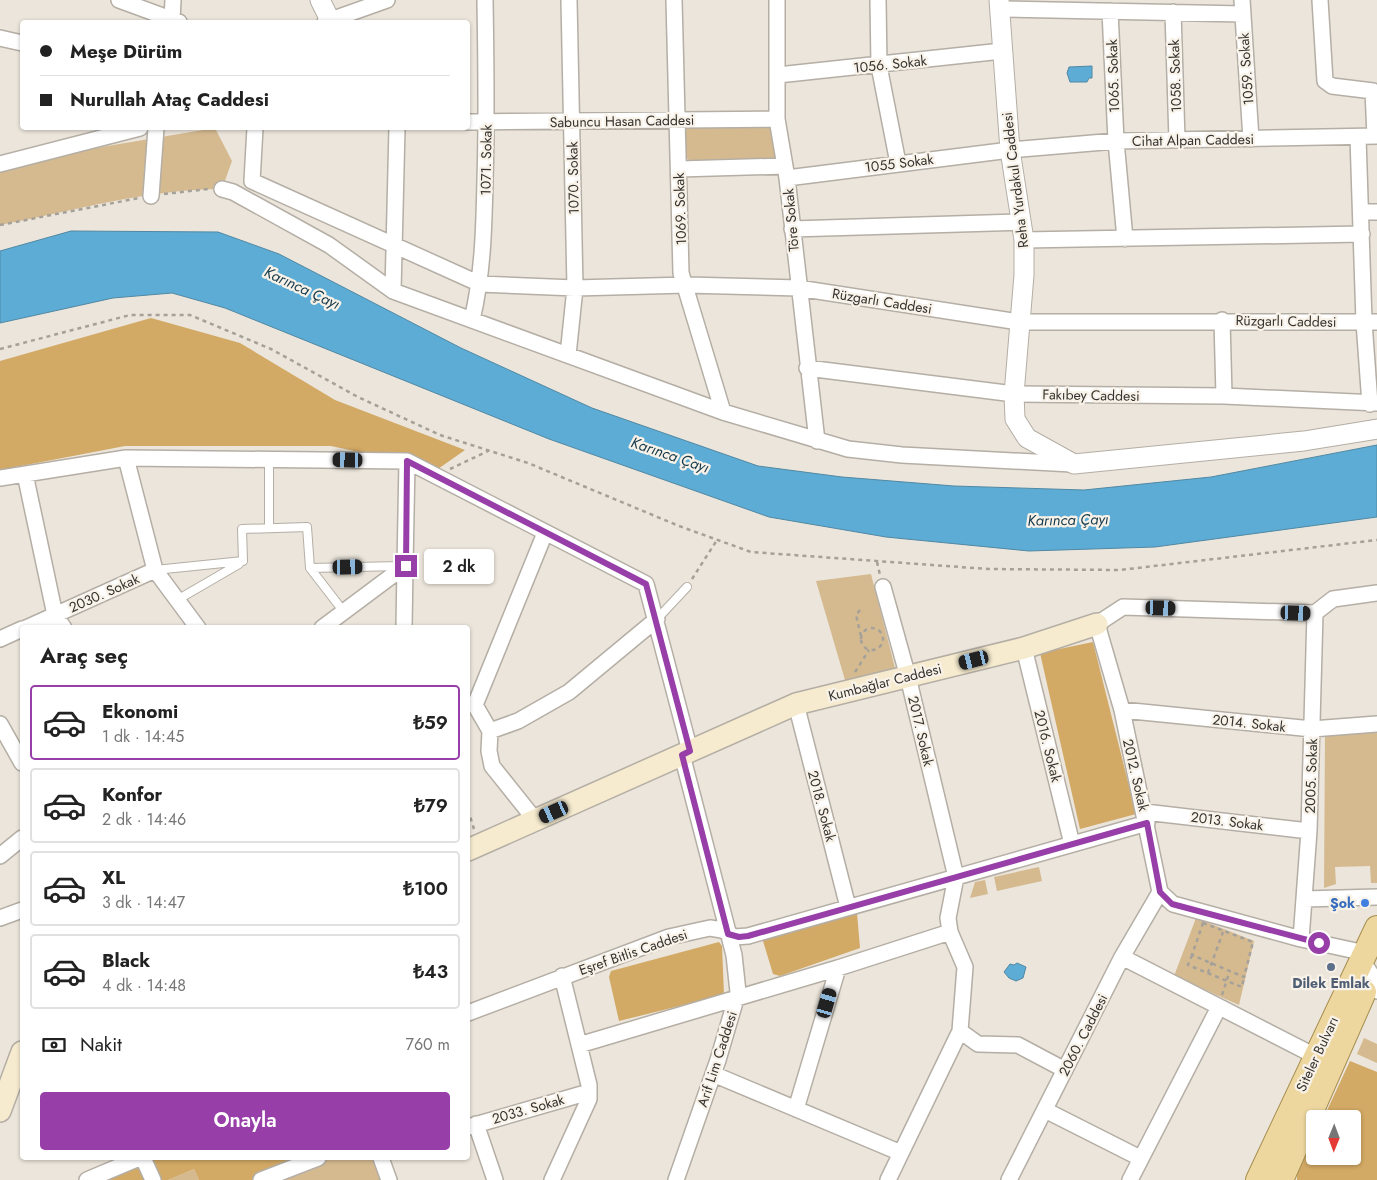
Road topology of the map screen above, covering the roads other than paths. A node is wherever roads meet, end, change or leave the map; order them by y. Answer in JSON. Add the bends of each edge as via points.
{"nodes":[{"id":1,"x":119,"y":0,"type":"edge"},
{"id":2,"x":173,"y":0,"type":"edge"},
{"id":3,"x":320,"y":0,"type":"edge"},
{"id":4,"x":387,"y":0,"type":"edge"},
{"id":5,"x":485,"y":0,"type":"edge"},
{"id":6,"x":569,"y":0,"type":"edge"},
{"id":7,"x":674,"y":0,"type":"edge"},
{"id":8,"x":777,"y":0,"type":"edge"},
{"id":9,"x":878,"y":0,"type":"edge"},
{"id":10,"x":1320,"y":0,"type":"edge"},
{"id":11,"x":1000,"y":4,"type":"edge"},
{"id":12,"x":1199,"y":6,"type":"edge"},
{"id":13,"x":1242,"y":7,"type":"edge"},
{"id":14,"x":1119,"y":8,"type":"edge"},
{"id":15,"x":1173,"y":12,"type":"junction"},
{"id":16,"x":169,"y":20,"type":"edge"},
{"id":17,"x":328,"y":20,"type":"edge"},
{"id":18,"x":334,"y":20,"type":"edge"},
{"id":19,"x":0,"y":38,"type":"edge"},
{"id":20,"x":20,"y":43,"type":"edge"},
{"id":21,"x":1002,"y":51,"type":"junction"},
{"id":22,"x":879,"y":66,"type":"junction"},
{"id":23,"x":778,"y":75,"type":"junction"},
{"id":24,"x":1375,"y":89,"type":"edge"},
{"id":25,"x":777,"y":119,"type":"junction"},
{"id":26,"x":677,"y":120,"type":"junction"},
{"id":27,"x":572,"y":121,"type":"junction"},
{"id":28,"x":470,"y":122,"type":"edge"},
{"id":29,"x":487,"y":122,"type":"junction"},
{"id":30,"x":132,"y":130,"type":"edge"},
{"id":31,"x":156,"y":130,"type":"edge"},
{"id":32,"x":255,"y":130,"type":"edge"},
{"id":33,"x":398,"y":130,"type":"edge"},
{"id":34,"x":1376,"y":136,"type":"edge"},
{"id":35,"x":1358,"y":137,"type":"junction"},
{"id":36,"x":1251,"y":138,"type":"junction"},
{"id":37,"x":1177,"y":140,"type":"junction"},
{"id":38,"x":1116,"y":141,"type":"junction"},
{"id":39,"x":1010,"y":150,"type":"junction"},
{"id":40,"x":898,"y":163,"type":"junction"},
{"id":41,"x":0,"y":164,"type":"edge"},
{"id":42,"x":678,"y":169,"type":"junction"},
{"id":43,"x":786,"y":172,"type":"junction"},
{"id":44,"x":222,"y":189,"type":"road end"},
{"id":45,"x":151,"y":196,"type":"road end"},
{"id":46,"x":1361,"y":212,"type":"junction"},
{"id":47,"x":1377,"y":212,"type":"edge"},
{"id":48,"x":792,"y":229,"type":"junction"},
{"id":49,"x":1023,"y":231,"type":"junction"},
{"id":50,"x":1362,"y":234,"type":"junction"},
{"id":51,"x":1126,"y":239,"type":"junction"},
{"id":52,"x":395,"y":247,"type":"junction"},
{"id":53,"x":480,"y":284,"type":"junction"},
{"id":54,"x":687,"y":285,"type":"junction"},
{"id":55,"x":574,"y":288,"type":"junction"},
{"id":56,"x":798,"y":288,"type":"junction"},
{"id":57,"x":394,"y":291,"type":"junction"},
{"id":58,"x":472,"y":320,"type":"junction"},
{"id":59,"x":1222,"y":320,"type":"junction"},
{"id":60,"x":1019,"y":322,"type":"junction"},
{"id":61,"x":1371,"y":322,"type":"edge"},
{"id":62,"x":568,"y":355,"type":"junction"},
{"id":63,"x":807,"y":368,"type":"junction"},
{"id":64,"x":1014,"y":394,"type":"junction"},
{"id":65,"x":1224,"y":396,"type":"junction"},
{"id":66,"x":1374,"y":404,"type":"edge"},
{"id":67,"x":723,"y":412,"type":"junction"},
{"id":68,"x":1377,"y":429,"type":"edge"},
{"id":69,"x":817,"y":441,"type":"junction"},
{"id":70,"x":126,"y":458,"type":"junction"},
{"id":71,"x":268,"y":459,"type":"junction"},
{"id":72,"x":407,"y":461,"type":"junction"},
{"id":73,"x":1074,"y":464,"type":"junction"},
{"id":74,"x":25,"y":474,"type":"junction"},
{"id":75,"x":0,"y":478,"type":"edge"},
{"id":76,"x":269,"y":528,"type":"junction"},
{"id":77,"x":544,"y":533,"type":"junction"},
{"id":78,"x":243,"y":562,"type":"junction"},
{"id":79,"x":406,"y":566,"type":"junction"},
{"id":80,"x":310,"y":568,"type":"junction"},
{"id":81,"x":155,"y":570,"type":"junction"},
{"id":82,"x":883,"y":586,"type":"dead end"},
{"id":83,"x":687,"y":587,"type":"road end"},
{"id":84,"x":1377,"y":594,"type":"edge"},
{"id":85,"x":177,"y":600,"type":"junction"},
{"id":86,"x":344,"y":612,"type":"junction"},
{"id":87,"x":1315,"y":613,"type":"junction"},
{"id":88,"x":657,"y":619,"type":"junction"},
{"id":89,"x":60,"y":621,"type":"edge"},
{"id":90,"x":1097,"y":624,"type":"junction"},
{"id":91,"x":41,"y":625,"type":"edge"},
{"id":92,"x":196,"y":625,"type":"edge"},
{"id":93,"x":326,"y":625,"type":"edge"},
{"id":94,"x":404,"y":625,"type":"edge"},
{"id":95,"x":20,"y":630,"type":"edge"},
{"id":96,"x":0,"y":639,"type":"edge"},
{"id":97,"x":1024,"y":648,"type":"junction"},
{"id":98,"x":908,"y":677,"type":"junction"},
{"id":99,"x":472,"y":704,"type":"edge"},
{"id":100,"x":796,"y":704,"type":"junction"},
{"id":101,"x":1122,"y":710,"type":"junction"},
{"id":102,"x":0,"y":724,"type":"edge"},
{"id":103,"x":1377,"y":724,"type":"edge"},
{"id":104,"x":1312,"y":729,"type":"junction"},
{"id":105,"x":490,"y":731,"type":"junction"},
{"id":106,"x":6,"y":747,"type":"edge"},
{"id":107,"x":686,"y":753,"type":"junction"},
{"id":108,"x":20,"y":760,"type":"edge"},
{"id":109,"x":1146,"y":817,"type":"junction"},
{"id":110,"x":536,"y":821,"type":"junction"},
{"id":111,"x":1309,"y":831,"type":"junction"},
{"id":112,"x":20,"y":840,"type":"edge"},
{"id":113,"x":1072,"y":844,"type":"junction"},
{"id":114,"x":470,"y":849,"type":"edge"},
{"id":115,"x":0,"y":856,"type":"edge"},
{"id":116,"x":956,"y":877,"type":"junction"},
{"id":117,"x":1160,"y":892,"type":"junction"},
{"id":118,"x":1377,"y":898,"type":"edge"},
{"id":119,"x":1304,"y":899,"type":"junction"},
{"id":120,"x":848,"y":907,"type":"junction"},
{"id":121,"x":20,"y":911,"type":"edge"},
{"id":122,"x":0,"y":918,"type":"edge"},
{"id":123,"x":1377,"y":928,"type":"edge"},
{"id":124,"x":950,"y":932,"type":"junction"},
{"id":125,"x":728,"y":934,"type":"junction"},
{"id":126,"x":1301,"y":939,"type":"junction"},
{"id":127,"x":1122,"y":957,"type":"junction"},
{"id":128,"x":838,"y":968,"type":"junction"},
{"id":129,"x":1371,"y":972,"type":"edge"},
{"id":130,"x":562,"y":976,"type":"junction"},
{"id":131,"x":736,"y":1000,"type":"junction"},
{"id":132,"x":1218,"y":1008,"type":"junction"},
{"id":133,"x":470,"y":1011,"type":"edge"},
{"id":134,"x":960,"y":1031,"type":"junction"},
{"id":135,"x":579,"y":1045,"type":"junction"},
{"id":136,"x":20,"y":1057,"type":"edge"},
{"id":137,"x":1323,"y":1060,"type":"junction"},
{"id":138,"x":1065,"y":1070,"type":"junction"},
{"id":139,"x":713,"y":1074,"type":"junction"},
{"id":140,"x":589,"y":1092,"type":"junction"},
{"id":141,"x":796,"y":1109,"type":"junction"},
{"id":142,"x":1045,"y":1110,"type":"junction"},
{"id":143,"x":0,"y":1111,"type":"edge"},
{"id":144,"x":472,"y":1126,"type":"edge"},
{"id":145,"x":901,"y":1154,"type":"junction"},
{"id":146,"x":1140,"y":1158,"type":"junction"},
{"id":147,"x":136,"y":1160,"type":"edge"},
{"id":148,"x":142,"y":1160,"type":"edge"},
{"id":149,"x":313,"y":1160,"type":"edge"},
{"id":150,"x":382,"y":1160,"type":"edge"},
{"id":151,"x":271,"y":1178,"type":"edge"},
{"id":152,"x":87,"y":1180,"type":"edge"},
{"id":153,"x":153,"y":1180,"type":"edge"},
{"id":154,"x":389,"y":1180,"type":"edge"},
{"id":155,"x":495,"y":1180,"type":"edge"},
{"id":156,"x":552,"y":1180,"type":"edge"},
{"id":157,"x":676,"y":1180,"type":"edge"},
{"id":158,"x":888,"y":1180,"type":"edge"},
{"id":159,"x":1010,"y":1180,"type":"edge"},
{"id":160,"x":1130,"y":1180,"type":"edge"},
{"id":161,"x":1258,"y":1180,"type":"edge"},
{"id":162,"x":1281,"y":1180,"type":"edge"}],
"edges":[{"from":1,"to":16,"type":"street"},
{"from":2,"to":16,"type":"street"},
{"from":3,"to":17,"type":"street"},
{"from":4,"to":18,"type":"street"},
{"from":5,"to":29,"type":"street","name":"1071. Sokak"},
{"from":6,"to":27,"type":"street","name":"1070. Sokak"},
{"from":7,"to":26,"type":"street","name":"1069. Sokak"},
{"from":8,"to":23,"type":"street","name":"Töre Sokak"},
{"from":9,"to":22,"type":"street"},
{"from":10,"to":24,"type":"street","via":[[1324,81],[1332,86]]},
{"from":11,"to":14,"type":"street"},
{"from":11,"to":21,"type":"street","name":"Reha Yurdakul Caddesi"},
{"from":12,"to":13,"type":"street"},
{"from":12,"to":15,"type":"street"},
{"from":13,"to":36,"type":"street","name":"1059. Sokak"},
{"from":14,"to":15,"type":"street"},
{"from":14,"to":38,"type":"street","name":"1065. Sokak"},
{"from":15,"to":37,"type":"street","name":"1058. Sokak"},
{"from":19,"to":20,"type":"street"},
{"from":21,"to":22,"type":"street","name":"1056. Sokak"},
{"from":21,"to":39,"type":"street","name":"Reha Yurdakul Caddesi"},
{"from":22,"to":23,"type":"street","name":"1056. Sokak"},
{"from":22,"to":40,"type":"street"},
{"from":23,"to":25,"type":"street","name":"Töre Sokak"},
{"from":24,"to":34,"type":"street"},
{"from":25,"to":26,"type":"street","name":"Sabuncu Hasan Caddesi"},
{"from":25,"to":43,"type":"street","name":"Töre Sokak"},
{"from":26,"to":27,"type":"street","name":"Sabuncu Hasan Caddesi"},
{"from":26,"to":42,"type":"street","name":"1069. Sokak"},
{"from":27,"to":29,"type":"street","name":"Sabuncu Hasan Caddesi"},
{"from":27,"to":55,"type":"street","name":"1070. Sokak"},
{"from":28,"to":29,"type":"street","name":"Sabuncu Hasan Caddesi"},
{"from":29,"to":53,"type":"street","name":"1071. Sokak"},
{"from":30,"to":41,"type":"street"},
{"from":31,"to":45,"type":"street"},
{"from":32,"to":52,"type":"street","name":"Rüzgarlı Caddesi","via":[[252,181]]},
{"from":33,"to":52,"type":"street"},
{"from":34,"to":35,"type":"street","name":"Cihat Alpan Caddesi"},
{"from":35,"to":36,"type":"street","name":"Cihat Alpan Caddesi"},
{"from":35,"to":46,"type":"street"},
{"from":36,"to":37,"type":"street","name":"Cihat Alpan Caddesi"},
{"from":37,"to":38,"type":"street","name":"Cihat Alpan Caddesi"},
{"from":38,"to":39,"type":"street","name":"Cihat Alpan Caddesi"},
{"from":38,"to":51,"type":"street","name":"1065. Sokak"},
{"from":39,"to":40,"type":"street","name":"1055 Sokak"},
{"from":39,"to":49,"type":"street","name":"Reha Yurdakul Caddesi"},
{"from":40,"to":43,"type":"street","name":"1055 Sokak"},
{"from":42,"to":43,"type":"street","name":"1055 Sokak"},
{"from":42,"to":54,"type":"street","name":"1069. Sokak","via":[[681,273]]},
{"from":43,"to":48,"type":"street","name":"Töre Sokak"},
{"from":44,"to":57,"type":"street","via":[[329,245]]},
{"from":46,"to":47,"type":"street"},
{"from":46,"to":50,"type":"street"},
{"from":48,"to":49,"type":"street"},
{"from":48,"to":56,"type":"street","name":"Töre Sokak"},
{"from":49,"to":51,"type":"street"},
{"from":49,"to":60,"type":"street","name":"Reha Yurdakul Caddesi","via":[[1024,274]]},
{"from":50,"to":51,"type":"street"},
{"from":50,"to":61,"type":"street"},
{"from":52,"to":53,"type":"street","name":"Rüzgarlı Caddesi"},
{"from":52,"to":57,"type":"street"},
{"from":53,"to":55,"type":"street","name":"Rüzgarlı Caddesi"},
{"from":53,"to":58,"type":"street","name":"1071. Sokak"},
{"from":54,"to":55,"type":"street","name":"Rüzgarlı Caddesi"},
{"from":54,"to":56,"type":"street","name":"Rüzgarlı Caddesi"},
{"from":54,"to":67,"type":"street","name":"1069. Sokak"},
{"from":55,"to":62,"type":"street","name":"1070. Sokak"},
{"from":56,"to":60,"type":"street","name":"Rüzgarlı Caddesi"},
{"from":56,"to":63,"type":"street","name":"Töre Sokak"},
{"from":57,"to":58,"type":"street"},
{"from":58,"to":62,"type":"street"},
{"from":59,"to":60,"type":"street","name":"Rüzgarlı Caddesi"},
{"from":59,"to":61,"type":"street","name":"Rüzgarlı Caddesi"},
{"from":59,"to":65,"type":"street"},
{"from":60,"to":64,"type":"street","name":"Reha Yurdakul Caddesi"},
{"from":61,"to":66,"type":"street"},
{"from":62,"to":67,"type":"street"},
{"from":63,"to":64,"type":"street","name":"Fakıbey Caddesi"},
{"from":63,"to":69,"type":"street","name":"Töre Sokak"},
{"from":64,"to":65,"type":"street","name":"Fakıbey Caddesi"},
{"from":64,"to":73,"type":"street","name":"Reha Yurdakul Caddesi","via":[[1015,419],[1027,438]]},
{"from":65,"to":66,"type":"street","name":"Fakıbey Caddesi"},
{"from":67,"to":69,"type":"street"},
{"from":68,"to":73,"type":"street","via":[[1304,441]]},
{"from":69,"to":73,"type":"street","via":[[848,449],[902,455]]},
{"from":70,"to":71,"type":"street"},
{"from":70,"to":74,"type":"street"},
{"from":70,"to":81,"type":"street"},
{"from":71,"to":72,"type":"street"},
{"from":71,"to":76,"type":"lane"},
{"from":72,"to":77,"type":"street","name":"Arif Lim Caddesi"},
{"from":72,"to":79,"type":"street"},
{"from":74,"to":75,"type":"street"},
{"from":74,"to":89,"type":"street"},
{"from":76,"to":78,"type":"lane","via":[[242,529]]},
{"from":76,"to":80,"type":"lane","via":[[307,528]]},
{"from":77,"to":88,"type":"street","name":"Arif Lim Caddesi","via":[[646,584]]},
{"from":77,"to":99,"type":"street"},
{"from":78,"to":81,"type":"lane"},
{"from":78,"to":85,"type":"lane"},
{"from":79,"to":80,"type":"lane"},
{"from":79,"to":86,"type":"street"},
{"from":79,"to":94,"type":"street"},
{"from":80,"to":86,"type":"lane"},
{"from":81,"to":85,"type":"street"},
{"from":81,"to":89,"type":"street","name":"2030. Sokak"},
{"from":82,"to":98,"type":"street","name":"2017. Sokak"},
{"from":83,"to":88,"type":"lane"},
{"from":84,"to":87,"type":"street","via":[[1333,599]]},
{"from":85,"to":92,"type":"street"},
{"from":86,"to":93,"type":"street"},
{"from":87,"to":90,"type":"street","name":"Kumbağlar Caddesi","via":[[1123,607]]},
{"from":87,"to":104,"type":"street","name":"2005. Sokak"},
{"from":88,"to":105,"type":"street","via":[[570,692],[518,721]]},
{"from":88,"to":107,"type":"street","name":"Arif Lim Caddesi"},
{"from":89,"to":91,"type":"street","name":"2030. Sokak"},
{"from":90,"to":97,"type":"main road","name":"Kumbağlar Caddesi"},
{"from":90,"to":101,"type":"street","name":"2012. Sokak"},
{"from":95,"to":96,"type":"street"},
{"from":97,"to":98,"type":"main road","name":"Kumbağlar Caddesi"},
{"from":97,"to":113,"type":"street","name":"2016. Sokak"},
{"from":98,"to":100,"type":"main road","name":"Kumbağlar Caddesi"},
{"from":98,"to":116,"type":"street","name":"2017. Sokak"},
{"from":99,"to":105,"type":"street"},
{"from":100,"to":107,"type":"main road","name":"Kumbağlar Caddesi"},
{"from":100,"to":120,"type":"street","name":"2018. Sokak"},
{"from":101,"to":104,"type":"street","name":"2014. Sokak"},
{"from":101,"to":109,"type":"street","name":"2012. Sokak"},
{"from":102,"to":106,"type":"street"},
{"from":103,"to":104,"type":"street","name":"2014. Sokak"},
{"from":104,"to":111,"type":"street","name":"2005. Sokak"},
{"from":105,"to":110,"type":"street","via":[[492,766]]},
{"from":106,"to":108,"type":"street"},
{"from":107,"to":110,"type":"main road","name":"Kumbağlar Caddesi"},
{"from":107,"to":125,"type":"street","name":"Arif Lim Caddesi"},
{"from":109,"to":111,"type":"street","name":"2013. Sokak"},
{"from":109,"to":113,"type":"street","name":"Eşref Bitlis Caddesi"},
{"from":109,"to":117,"type":"street","name":"2012. Sokak"},
{"from":110,"to":114,"type":"main road","name":"Kumbağlar Caddesi"},
{"from":111,"to":119,"type":"street","name":"2005. Sokak"},
{"from":112,"to":115,"type":"street"},
{"from":113,"to":116,"type":"street","name":"Eşref Bitlis Caddesi"},
{"from":116,"to":120,"type":"street","name":"Eşref Bitlis Caddesi"},
{"from":116,"to":124,"type":"street","via":[[948,918]]},
{"from":117,"to":126,"type":"street","via":[[1172,904]]},
{"from":117,"to":127,"type":"street","name":"2060. Caddesi"},
{"from":118,"to":119,"type":"street"},
{"from":119,"to":126,"type":"street","name":"2005. Sokak"},
{"from":120,"to":125,"type":"street","name":"Eşref Bitlis Caddesi","via":[[748,936]]},
{"from":121,"to":122,"type":"street"},
{"from":123,"to":129,"type":"main road","name":"Siteler Bulvarı"},
{"from":124,"to":128,"type":"street"},
{"from":124,"to":134,"type":"street","via":[[965,967]]},
{"from":125,"to":130,"type":"street","name":"Eşref Bitlis Caddesi","via":[[710,928],[669,938]]},
{"from":125,"to":131,"type":"street","name":"Arif Lim Caddesi","via":[[734,955]]},
{"from":126,"to":129,"type":"street","via":[[1356,951]]},
{"from":127,"to":132,"type":"street"},
{"from":127,"to":138,"type":"street","name":"2060. Caddesi"},
{"from":128,"to":131,"type":"street"},
{"from":128,"to":141,"type":"street"},
{"from":129,"to":137,"type":"main road","name":"Siteler Bulvarı"},
{"from":130,"to":133,"type":"street","name":"Eşref Bitlis Caddesi"},
{"from":130,"to":135,"type":"street"},
{"from":131,"to":135,"type":"street"},
{"from":131,"to":139,"type":"street","name":"Arif Lim Caddesi"},
{"from":132,"to":137,"type":"street"},
{"from":132,"to":146,"type":"street"},
{"from":134,"to":138,"type":"street","via":[[978,1044],[1018,1045]]},
{"from":134,"to":145,"type":"street"},
{"from":135,"to":140,"type":"street"},
{"from":136,"to":143,"type":"main road"},
{"from":137,"to":161,"type":"main road","name":"Siteler Bulvarı"},
{"from":137,"to":162,"type":"main road","name":"Siteler Bulvarı"},
{"from":138,"to":142,"type":"street","name":"2060. Caddesi"},
{"from":139,"to":141,"type":"street"},
{"from":139,"to":157,"type":"street","name":"Arif Lim Caddesi"},
{"from":140,"to":144,"type":"street","name":"2033. Sokak"},
{"from":140,"to":156,"type":"street","via":[[589,1099]]},
{"from":141,"to":145,"type":"street"},
{"from":142,"to":146,"type":"street"},
{"from":142,"to":159,"type":"street","name":"2060. Caddesi"},
{"from":144,"to":155,"type":"street"},
{"from":145,"to":158,"type":"street"},
{"from":146,"to":160,"type":"street"},
{"from":147,"to":152,"type":"street"},
{"from":148,"to":153,"type":"street"},
{"from":149,"to":151,"type":"street"},
{"from":150,"to":154,"type":"street"}]}
